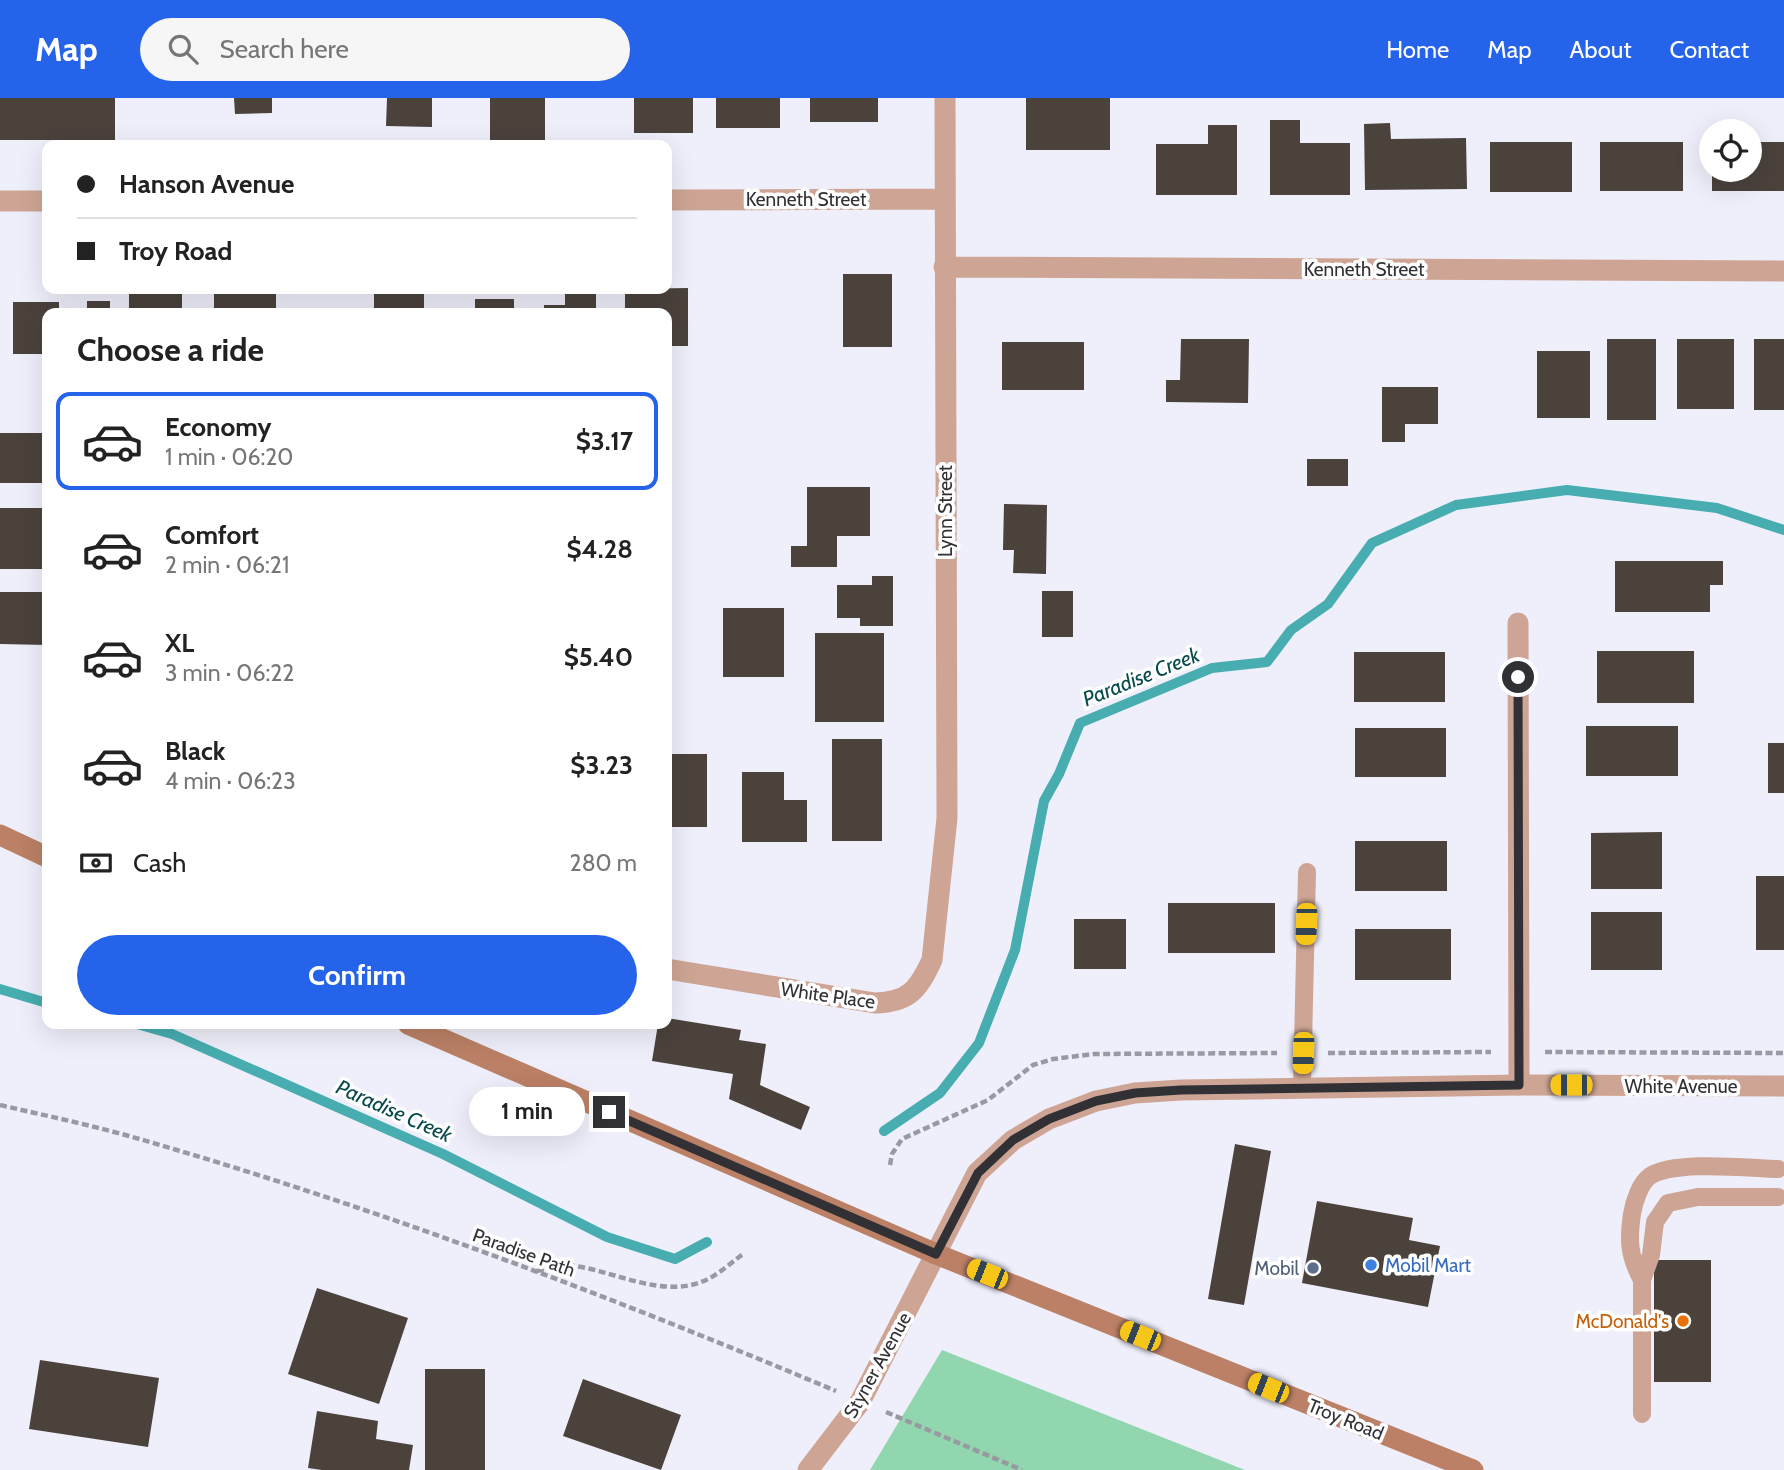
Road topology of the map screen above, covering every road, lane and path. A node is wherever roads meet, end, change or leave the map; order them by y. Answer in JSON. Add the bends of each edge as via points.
{"nodes":[{"id":1,"x":945,"y":98,"type":"edge"},
{"id":2,"x":945,"y":199,"type":"junction"},
{"id":3,"x":672,"y":200,"type":"edge"},
{"id":4,"x":0,"y":201,"type":"edge"},
{"id":5,"x":42,"y":201,"type":"edge"},
{"id":6,"x":944,"y":267,"type":"junction"},
{"id":7,"x":1784,"y":271,"type":"edge"},
{"id":8,"x":1518,"y":623,"type":"dead end"},
{"id":9,"x":0,"y":835,"type":"edge"},
{"id":10,"x":42,"y":855,"type":"edge"},
{"id":11,"x":1307,"y":873,"type":"dead end"},
{"id":12,"x":937,"y":923,"type":"joint"},
{"id":13,"x":672,"y":970,"type":"edge"},
{"id":14,"x":436,"y":1030,"type":"edge"},
{"id":15,"x":1519,"y":1085,"type":"junction"},
{"id":16,"x":1784,"y":1086,"type":"edge"},
{"id":17,"x":1302,"y":1087,"type":"junction"},
{"id":18,"x":0,"y":1105,"type":"edge"},
{"id":19,"x":1778,"y":1169,"type":"dead end"},
{"id":20,"x":1778,"y":1197,"type":"dead end"},
{"id":21,"x":743,"y":1254,"type":"dead end"},
{"id":22,"x":936,"y":1254,"type":"junction"},
{"id":23,"x":537,"y":1271,"type":"junction"},
{"id":24,"x":1642,"y":1280,"type":"junction"},
{"id":25,"x":860,"y":1402,"type":"junction"},
{"id":26,"x":1642,"y":1414,"type":"dead end"},
{"id":27,"x":808,"y":1470,"type":"edge"},
{"id":28,"x":1022,"y":1470,"type":"edge"},
{"id":29,"x":1473,"y":1470,"type":"edge"}],
"edges":[{"from":1,"to":2,"type":"street","name":"Lynn Street"},
{"from":2,"to":3,"type":"street","name":"Kenneth Street"},
{"from":2,"to":6,"type":"street","name":"Lynn Street"},
{"from":4,"to":5,"type":"street"},
{"from":6,"to":7,"type":"street","name":"Kenneth Street"},
{"from":6,"to":12,"type":"street","name":"Lynn Street","via":[[947,818]]},
{"from":8,"to":15,"type":"street"},
{"from":9,"to":10,"type":"main road"},
{"from":11,"to":17,"type":"lane"},
{"from":12,"to":13,"type":"street","name":"White Place","via":[[932,960],[923,979],[911,994],[894,1003]]},
{"from":14,"to":22,"type":"main road","name":"Troy Road"},
{"from":15,"to":16,"type":"street","name":"White Avenue"},
{"from":15,"to":17,"type":"street","name":"White Avenue"},
{"from":17,"to":22,"type":"street","name":"White Avenue","via":[[1135,1093],[1096,1101],[1049,1119],[1013,1140],[978,1173]]},
{"from":18,"to":23,"type":"path","name":"Paradise Path","via":[[126,1135],[255,1174]]},
{"from":19,"to":24,"type":"lane","via":[[1675,1167],[1649,1176],[1635,1199],[1630,1227],[1631,1260]]},
{"from":20,"to":24,"type":"lane","via":[[1698,1197],[1668,1203],[1655,1222]]},
{"from":21,"to":23,"type":"path","via":[[708,1279],[684,1286],[561,1265]]},
{"from":22,"to":25,"type":"street","name":"Styner Avenue"},
{"from":22,"to":29,"type":"main road","name":"Troy Road"},
{"from":23,"to":25,"type":"path","name":"Paradise Path"},
{"from":24,"to":26,"type":"lane"},
{"from":25,"to":27,"type":"street","name":"Styner Avenue"},
{"from":25,"to":28,"type":"path","name":"Paradise Path"}]}
